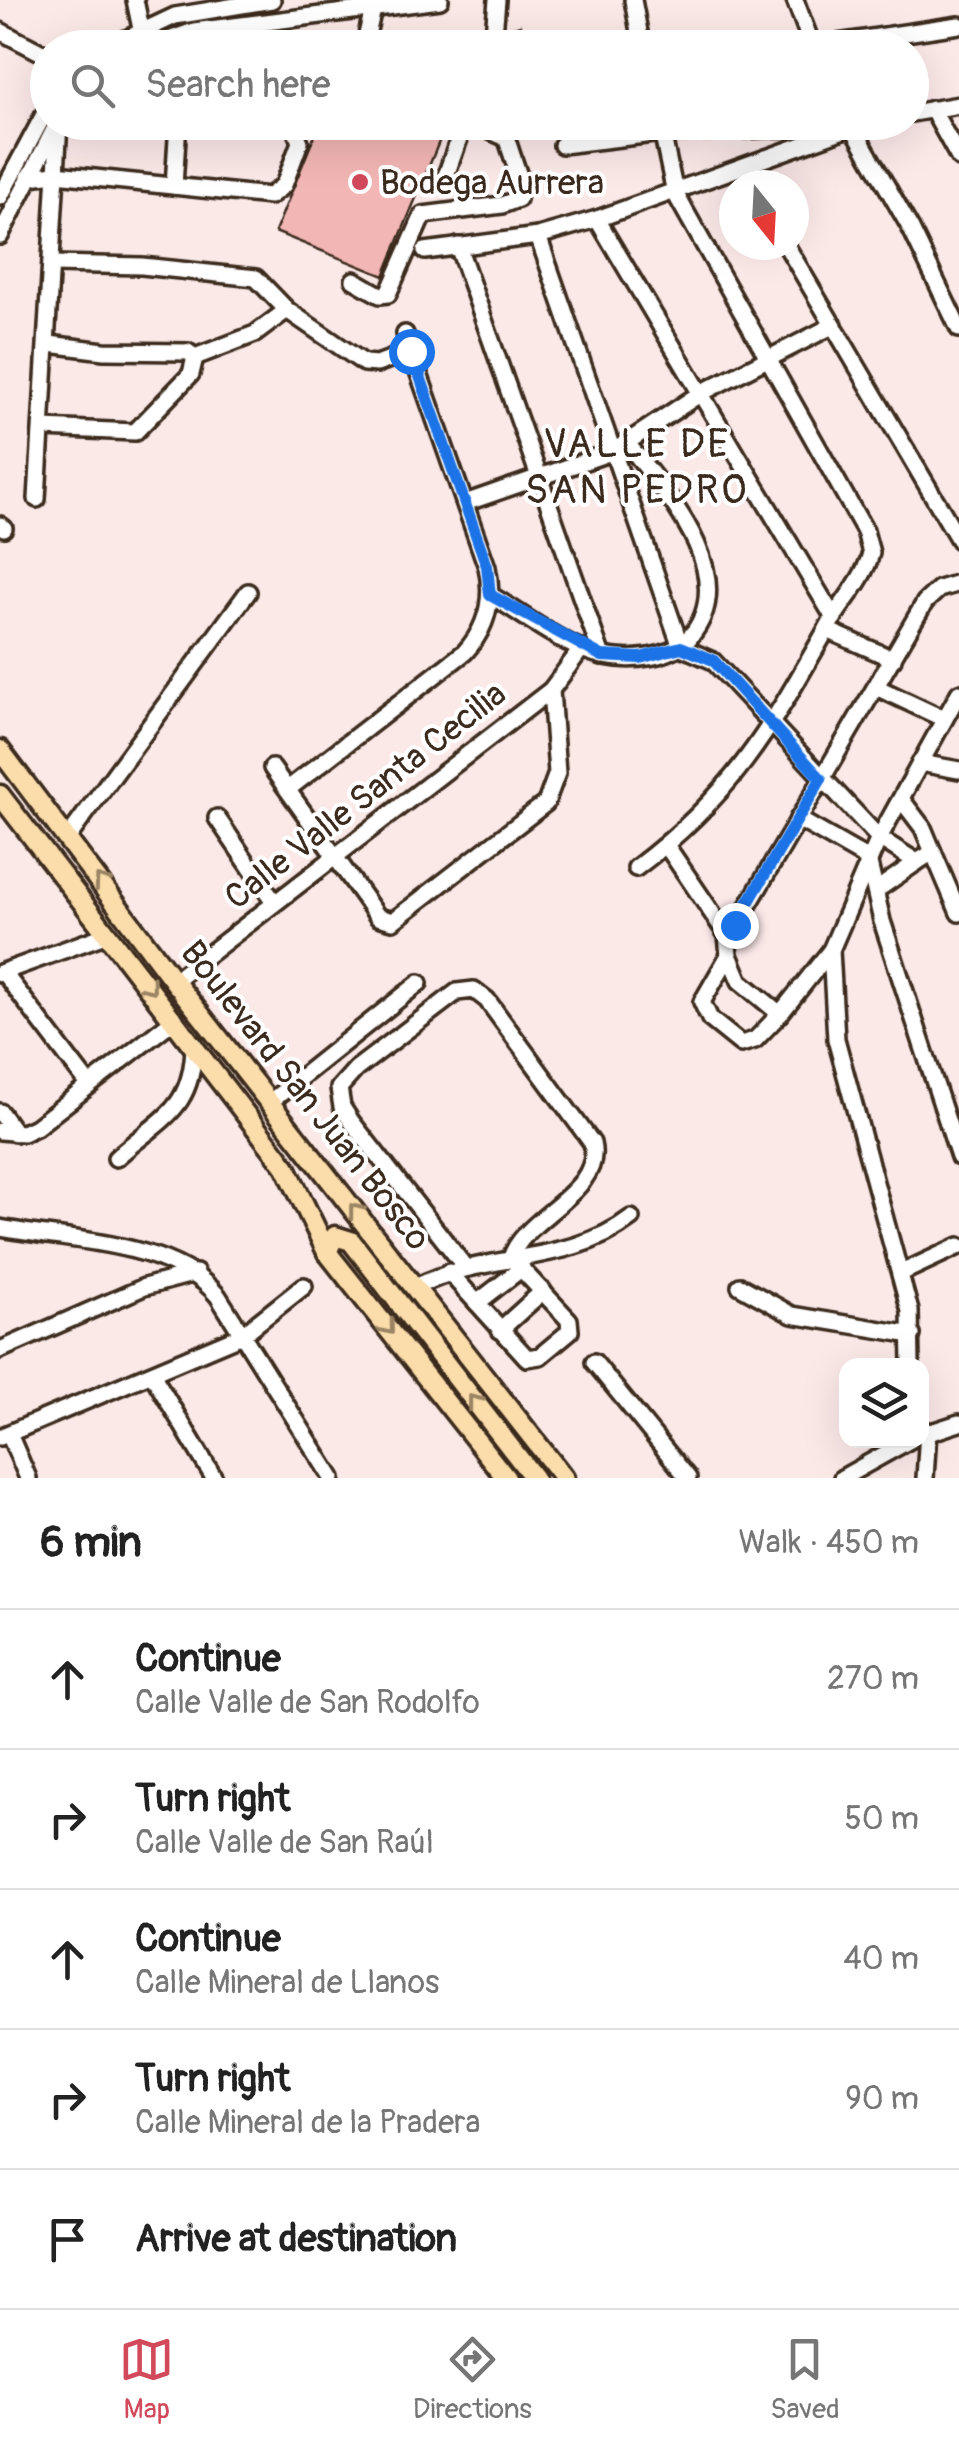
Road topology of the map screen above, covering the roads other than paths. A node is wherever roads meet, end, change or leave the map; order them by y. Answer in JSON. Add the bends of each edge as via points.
{"nodes":[{"id":1,"x":134,"y":0,"type":"edge"},
{"id":2,"x":272,"y":0,"type":"edge"},
{"id":3,"x":440,"y":0,"type":"edge"},
{"id":4,"x":497,"y":0,"type":"edge"},
{"id":5,"x":633,"y":0,"type":"edge"},
{"id":6,"x":796,"y":0,"type":"edge"},
{"id":7,"x":245,"y":2,"type":"edge"},
{"id":8,"x":374,"y":4,"type":"edge"},
{"id":9,"x":959,"y":25,"type":"edge"},
{"id":10,"x":141,"y":28,"type":"junction"},
{"id":11,"x":138,"y":30,"type":"edge"},
{"id":12,"x":194,"y":30,"type":"edge"},
{"id":13,"x":368,"y":30,"type":"edge"},
{"id":14,"x":495,"y":30,"type":"edge"},
{"id":15,"x":639,"y":30,"type":"edge"},
{"id":16,"x":807,"y":30,"type":"edge"},
{"id":17,"x":926,"y":30,"type":"edge"},
{"id":18,"x":0,"y":31,"type":"edge"},
{"id":19,"x":30,"y":47,"type":"edge"},
{"id":20,"x":959,"y":104,"type":"edge"},
{"id":21,"x":932,"y":109,"type":"junction"},
{"id":22,"x":929,"y":110,"type":"edge"},
{"id":23,"x":30,"y":140,"type":"edge"},
{"id":24,"x":48,"y":140,"type":"edge"},
{"id":25,"x":57,"y":140,"type":"edge"},
{"id":26,"x":177,"y":140,"type":"edge"},
{"id":27,"x":299,"y":140,"type":"edge"},
{"id":28,"x":461,"y":140,"type":"edge"},
{"id":29,"x":507,"y":140,"type":"edge"},
{"id":30,"x":591,"y":140,"type":"edge"},
{"id":31,"x":664,"y":140,"type":"edge"},
{"id":32,"x":814,"y":140,"type":"edge"},
{"id":33,"x":865,"y":140,"type":"edge"},
{"id":34,"x":562,"y":145,"type":"dead end"},
{"id":35,"x":959,"y":158,"type":"edge"},
{"id":36,"x":739,"y":169,"type":"joint"},
{"id":37,"x":56,"y":174,"type":"junction"},
{"id":38,"x":28,"y":177,"type":"junction"},
{"id":39,"x":444,"y":181,"type":"dead end"},
{"id":40,"x":174,"y":186,"type":"junction"},
{"id":41,"x":675,"y":193,"type":"junction"},
{"id":42,"x":0,"y":196,"type":"edge"},
{"id":43,"x":598,"y":219,"type":"junction"},
{"id":44,"x":0,"y":236,"type":"edge"},
{"id":45,"x":538,"y":236,"type":"junction"},
{"id":46,"x":458,"y":246,"type":"junction"},
{"id":47,"x":425,"y":251,"type":"dead end"},
{"id":48,"x":795,"y":260,"type":"edge"},
{"id":49,"x":53,"y":264,"type":"junction"},
{"id":50,"x":354,"y":280,"type":"dead end"},
{"id":51,"x":953,"y":299,"type":"edge"},
{"id":52,"x":288,"y":310,"type":"junction"},
{"id":53,"x":834,"y":325,"type":"junction"},
{"id":54,"x":959,"y":329,"type":"edge"},
{"id":55,"x":405,"y":334,"type":"dead end"},
{"id":56,"x":49,"y":344,"type":"junction"},
{"id":57,"x":411,"y":351,"type":"junction"},
{"id":58,"x":195,"y":357,"type":"junction"},
{"id":59,"x":767,"y":360,"type":"junction"},
{"id":60,"x":701,"y":392,"type":"junction"},
{"id":61,"x":43,"y":428,"type":"junction"},
{"id":62,"x":620,"y":447,"type":"junction"},
{"id":63,"x":538,"y":478,"type":"junction"},
{"id":64,"x":37,"y":499,"type":"dead end"},
{"id":65,"x":465,"y":503,"type":"junction"},
{"id":66,"x":959,"y":540,"type":"edge"},
{"id":67,"x":959,"y":583,"type":"edge"},
{"id":68,"x":248,"y":592,"type":"dead end"},
{"id":69,"x":490,"y":595,"type":"junction"},
{"id":70,"x":830,"y":624,"type":"junction"},
{"id":71,"x":681,"y":647,"type":"junction"},
{"id":72,"x":582,"y":648,"type":"junction"},
{"id":73,"x":602,"y":656,"type":"junction"},
{"id":74,"x":893,"y":659,"type":"junction"},
{"id":75,"x":876,"y":687,"type":"junction"},
{"id":76,"x":550,"y":690,"type":"junction"},
{"id":77,"x":959,"y":694,"type":"edge"},
{"id":78,"x":944,"y":719,"type":"junction"},
{"id":79,"x":773,"y":724,"type":"junction"},
{"id":80,"x":0,"y":750,"type":"edge"},
{"id":81,"x":920,"y":762,"type":"junction"},
{"id":82,"x":272,"y":768,"type":"dead end"},
{"id":83,"x":959,"y":770,"type":"edge"},
{"id":84,"x":821,"y":779,"type":"junction"},
{"id":85,"x":288,"y":790,"type":"junction"},
{"id":86,"x":0,"y":793,"type":"edge"},
{"id":87,"x":900,"y":799,"type":"junction"},
{"id":88,"x":217,"y":818,"type":"dead end"},
{"id":89,"x":798,"y":818,"type":"junction"},
{"id":90,"x":879,"y":838,"type":"junction"},
{"id":91,"x":62,"y":843,"type":"junction"},
{"id":92,"x":666,"y":845,"type":"junction"},
{"id":93,"x":933,"y":852,"type":"junction"},
{"id":94,"x":336,"y":854,"type":"junction"},
{"id":95,"x":868,"y":859,"type":"junction"},
{"id":96,"x":916,"y":862,"type":"junction"},
{"id":97,"x":636,"y":868,"type":"dead end"},
{"id":98,"x":878,"y":888,"type":"junction"},
{"id":99,"x":76,"y":892,"type":"junction"},
{"id":100,"x":274,"y":902,"type":"junction"},
{"id":101,"x":959,"y":913,"type":"edge"},
{"id":102,"x":108,"y":934,"type":"junction"},
{"id":103,"x":727,"y":935,"type":"junction"},
{"id":104,"x":831,"y":950,"type":"junction"},
{"id":105,"x":729,"y":955,"type":"junction"},
{"id":106,"x":1,"y":973,"type":"edge"},
{"id":107,"x":174,"y":982,"type":"junction"},
{"id":108,"x":419,"y":983,"type":"dead end"},
{"id":109,"x":780,"y":1014,"type":"junction"},
{"id":110,"x":175,"y":1019,"type":"junction"},
{"id":111,"x":194,"y":1044,"type":"junction"},
{"id":112,"x":89,"y":1085,"type":"junction"},
{"id":113,"x":270,"y":1102,"type":"junction"},
{"id":114,"x":0,"y":1112,"type":"edge"},
{"id":115,"x":8,"y":1132,"type":"edge"},
{"id":116,"x":959,"y":1157,"type":"edge"},
{"id":117,"x":116,"y":1158,"type":"dead end"},
{"id":118,"x":631,"y":1218,"type":"dead end"},
{"id":119,"x":0,"y":1228,"type":"edge"},
{"id":120,"x":27,"y":1233,"type":"junction"},
{"id":121,"x":0,"y":1244,"type":"edge"},
{"id":122,"x":959,"y":1246,"type":"edge"},
{"id":123,"x":140,"y":1252,"type":"junction"},
{"id":124,"x":327,"y":1252,"type":"junction"},
{"id":125,"x":517,"y":1263,"type":"junction"},
{"id":126,"x":457,"y":1269,"type":"junction"},
{"id":127,"x":196,"y":1273,"type":"junction"},
{"id":128,"x":900,"y":1273,"type":"junction"},
{"id":129,"x":304,"y":1286,"type":"dead end"},
{"id":130,"x":416,"y":1286,"type":"junction"},
{"id":131,"x":740,"y":1286,"type":"dead end"},
{"id":132,"x":144,"y":1287,"type":"junction"},
{"id":133,"x":542,"y":1291,"type":"junction"},
{"id":134,"x":477,"y":1304,"type":"junction"},
{"id":135,"x":500,"y":1330,"type":"junction"},
{"id":136,"x":242,"y":1335,"type":"junction"},
{"id":137,"x":912,"y":1336,"type":"junction"},
{"id":138,"x":0,"y":1350,"type":"edge"},
{"id":139,"x":912,"y":1358,"type":"edge"},
{"id":140,"x":594,"y":1362,"type":"dead end"},
{"id":141,"x":152,"y":1374,"type":"junction"},
{"id":142,"x":959,"y":1423,"type":"edge"},
{"id":143,"x":929,"y":1433,"type":"edge"},
{"id":144,"x":4,"y":1435,"type":"edge"},
{"id":145,"x":895,"y":1448,"type":"edge"},
{"id":146,"x":918,"y":1448,"type":"edge"},
{"id":147,"x":865,"y":1463,"type":"junction"},
{"id":148,"x":28,"y":1478,"type":"edge"},
{"id":149,"x":214,"y":1478,"type":"edge"},
{"id":150,"x":332,"y":1478,"type":"edge"},
{"id":151,"x":506,"y":1478,"type":"edge"},
{"id":152,"x":534,"y":1478,"type":"edge"},
{"id":153,"x":564,"y":1478,"type":"edge"},
{"id":154,"x":688,"y":1478,"type":"edge"},
{"id":155,"x":842,"y":1478,"type":"edge"},
{"id":156,"x":877,"y":1478,"type":"edge"},
{"id":157,"x":925,"y":1478,"type":"edge"}],
"edges":[{"from":1,"to":10,"type":"street"},
{"from":2,"to":7,"type":"street"},
{"from":3,"to":8,"type":"street"},
{"from":4,"to":14,"type":"street"},
{"from":5,"to":15,"type":"street"},
{"from":6,"to":16,"type":"street"},
{"from":7,"to":10,"type":"street"},
{"from":8,"to":12,"type":"street"},
{"from":8,"to":13,"type":"street"},
{"from":9,"to":17,"type":"street"},
{"from":10,"to":11,"type":"street"},
{"from":18,"to":19,"type":"street"},
{"from":20,"to":21,"type":"street"},
{"from":21,"to":22,"type":"street"},
{"from":21,"to":35,"type":"street"},
{"from":23,"to":42,"type":"street"},
{"from":24,"to":38,"type":"street"},
{"from":25,"to":37,"type":"street"},
{"from":26,"to":40,"type":"street"},
{"from":27,"to":40,"type":"street","via":[[277,192]]},
{"from":28,"to":39,"type":"street"},
{"from":29,"to":50,"type":"street","via":[[521,182],[514,203],[423,216],[388,294]]},
{"from":30,"to":34,"type":"street"},
{"from":31,"to":41,"type":"street"},
{"from":32,"to":36,"type":"street"},
{"from":33,"to":51,"type":"street"},
{"from":36,"to":41,"type":"street"},
{"from":37,"to":38,"type":"street"},
{"from":37,"to":40,"type":"street"},
{"from":37,"to":49,"type":"street"},
{"from":38,"to":44,"type":"street"},
{"from":41,"to":43,"type":"street"},
{"from":41,"to":59,"type":"street"},
{"from":43,"to":45,"type":"street"},
{"from":43,"to":60,"type":"street"},
{"from":45,"to":46,"type":"street"},
{"from":45,"to":62,"type":"street"},
{"from":46,"to":47,"type":"street"},
{"from":46,"to":63,"type":"street"},
{"from":48,"to":53,"type":"street"},
{"from":49,"to":52,"type":"street","via":[[256,278]]},
{"from":49,"to":56,"type":"street"},
{"from":51,"to":54,"type":"street"},
{"from":52,"to":57,"type":"street","via":[[364,363]]},
{"from":52,"to":58,"type":"street","via":[[256,334]]},
{"from":53,"to":59,"type":"street"},
{"from":53,"to":66,"type":"street"},
{"from":55,"to":57,"type":"street"},
{"from":56,"to":58,"type":"street"},
{"from":56,"to":61,"type":"street"},
{"from":57,"to":65,"type":"street"},
{"from":58,"to":61,"type":"street","via":[[191,374],[135,432]]},
{"from":59,"to":60,"type":"street"},
{"from":59,"to":70,"type":"street","via":[[871,546],[869,561]]},
{"from":60,"to":62,"type":"street"},
{"from":60,"to":70,"type":"street"},
{"from":61,"to":64,"type":"street"},
{"from":62,"to":63,"type":"street"},
{"from":62,"to":71,"type":"street"},
{"from":62,"to":71,"type":"street","via":[[686,521],[699,552],[706,600],[699,626]]},
{"from":63,"to":65,"type":"street"},
{"from":63,"to":73,"type":"street"},
{"from":65,"to":69,"type":"street"},
{"from":67,"to":74,"type":"street","via":[[932,595]]},
{"from":68,"to":91,"type":"street"},
{"from":69,"to":72,"type":"street"},
{"from":69,"to":85,"type":"street","via":[[478,638],[465,652]]},
{"from":70,"to":74,"type":"street"},
{"from":70,"to":79,"type":"street"},
{"from":71,"to":73,"type":"street","via":[[640,658]]},
{"from":71,"to":79,"type":"street","via":[[713,660]]},
{"from":72,"to":73,"type":"street"},
{"from":72,"to":76,"type":"street","name":"Calle Valle Santa Cecilia"},
{"from":74,"to":75,"type":"street"},
{"from":75,"to":78,"type":"street"},
{"from":75,"to":84,"type":"street"},
{"from":76,"to":94,"type":"street","name":"Calle Valle Santa Cecilia"},
{"from":76,"to":94,"type":"street","via":[[556,772],[546,803],[399,918],[378,917]]},
{"from":77,"to":78,"type":"street"},
{"from":78,"to":81,"type":"street"},
{"from":79,"to":84,"type":"street"},
{"from":79,"to":92,"type":"street","via":[[739,774]]},
{"from":80,"to":91,"type":"main road","name":"Boulevard San Juan Bosco"},
{"from":81,"to":83,"type":"street"},
{"from":81,"to":87,"type":"street"},
{"from":82,"to":85,"type":"street"},
{"from":84,"to":89,"type":"street"},
{"from":84,"to":90,"type":"street"},
{"from":85,"to":94,"type":"street"},
{"from":86,"to":91,"type":"main road","via":[[12,796]]},
{"from":86,"to":99,"type":"main road","name":"Boulevard San Juan Bosco"},
{"from":87,"to":90,"type":"street"},
{"from":87,"to":93,"type":"street"},
{"from":88,"to":100,"type":"street"},
{"from":89,"to":95,"type":"street"},
{"from":89,"to":103,"type":"street"},
{"from":90,"to":95,"type":"street"},
{"from":90,"to":96,"type":"street"},
{"from":91,"to":99,"type":"main road"},
{"from":107,"to":91,"type":"main road","name":"Boulevard San Juan Bosco","one_way":true},
{"from":92,"to":97,"type":"street"},
{"from":92,"to":103,"type":"street"},
{"from":93,"to":96,"type":"street"},
{"from":93,"to":101,"type":"street"},
{"from":94,"to":100,"type":"street","name":"Calle Valle Santa Cecilia"},
{"from":95,"to":98,"type":"street"},
{"from":95,"to":104,"type":"street"},
{"from":96,"to":98,"type":"street"},
{"from":98,"to":116,"type":"street","via":[[882,921]]},
{"from":99,"to":102,"type":"main road","name":"Boulevard San Juan Bosco"},
{"from":100,"to":107,"type":"street","name":"Calle Valle Santa Cecilia"},
{"from":102,"to":106,"type":"street"},
{"from":102,"to":110,"type":"main road","name":"Boulevard San Juan Bosco","one_way":true},
{"from":103,"to":105,"type":"street"},
{"from":104,"to":109,"type":"street"},
{"from":104,"to":128,"type":"street","via":[[836,1039]]},
{"from":105,"to":109,"type":"street","via":[[750,992]]},
{"from":105,"to":109,"type":"street","via":[[702,1002],[710,1019],[741,1044],[755,1040]]},
{"from":106,"to":112,"type":"street"},
{"from":107,"to":113,"type":"main road","name":"Boulevard San Juan Bosco"},
{"from":108,"to":113,"type":"street"},
{"from":110,"to":111,"type":"main road","name":"Boulevard San Juan Bosco"},
{"from":110,"to":112,"type":"street"},
{"from":111,"to":117,"type":"street","via":[[185,1097]]},
{"from":111,"to":124,"type":"main road","name":"Boulevard San Juan Bosco","via":[[286,1168]]},
{"from":112,"to":115,"type":"street","via":[[36,1127]]},
{"from":130,"to":113,"type":"main road","name":"Boulevard San Juan Bosco","one_way":true},
{"from":114,"to":115,"type":"street"},
{"from":118,"to":125,"type":"street","via":[[594,1242]]},
{"from":119,"to":120,"type":"street"},
{"from":120,"to":121,"type":"street"},
{"from":120,"to":123,"type":"street"},
{"from":122,"to":128,"type":"street"},
{"from":123,"to":127,"type":"street"},
{"from":123,"to":132,"type":"street"},
{"from":124,"to":151,"type":"main road","name":"Boulevard San Juan Bosco","one_way":true},
{"from":152,"to":124,"type":"main road","one_way":true,"via":[[351,1241],[336,1236]]},
{"from":125,"to":126,"type":"street"},
{"from":125,"to":126,"type":"street","via":[[521,1238],[587,1174],[594,1151],[487,1000],[464,990],[339,1088],[351,1121]]},
{"from":125,"to":133,"type":"street"},
{"from":125,"to":134,"type":"street"},
{"from":126,"to":130,"type":"street"},
{"from":126,"to":134,"type":"street"},
{"from":127,"to":132,"type":"street"},
{"from":127,"to":136,"type":"street"},
{"from":128,"to":137,"type":"street"},
{"from":129,"to":136,"type":"street"},
{"from":130,"to":153,"type":"main road","name":"Boulevard San Juan Bosco"},
{"from":131,"to":137,"type":"street","via":[[792,1316]]},
{"from":132,"to":138,"type":"street"},
{"from":133,"to":135,"type":"street"},
{"from":133,"to":135,"type":"street","via":[[568,1320],[567,1334],[530,1358]]},
{"from":134,"to":135,"type":"street"},
{"from":136,"to":141,"type":"street"},
{"from":136,"to":150,"type":"street"},
{"from":137,"to":139,"type":"street"},
{"from":140,"to":154,"type":"street"},
{"from":141,"to":144,"type":"street"},
{"from":141,"to":149,"type":"street"},
{"from":142,"to":143,"type":"street"},
{"from":144,"to":148,"type":"street"},
{"from":145,"to":147,"type":"street"},
{"from":146,"to":157,"type":"street"},
{"from":147,"to":155,"type":"street"},
{"from":147,"to":156,"type":"street"}]}
